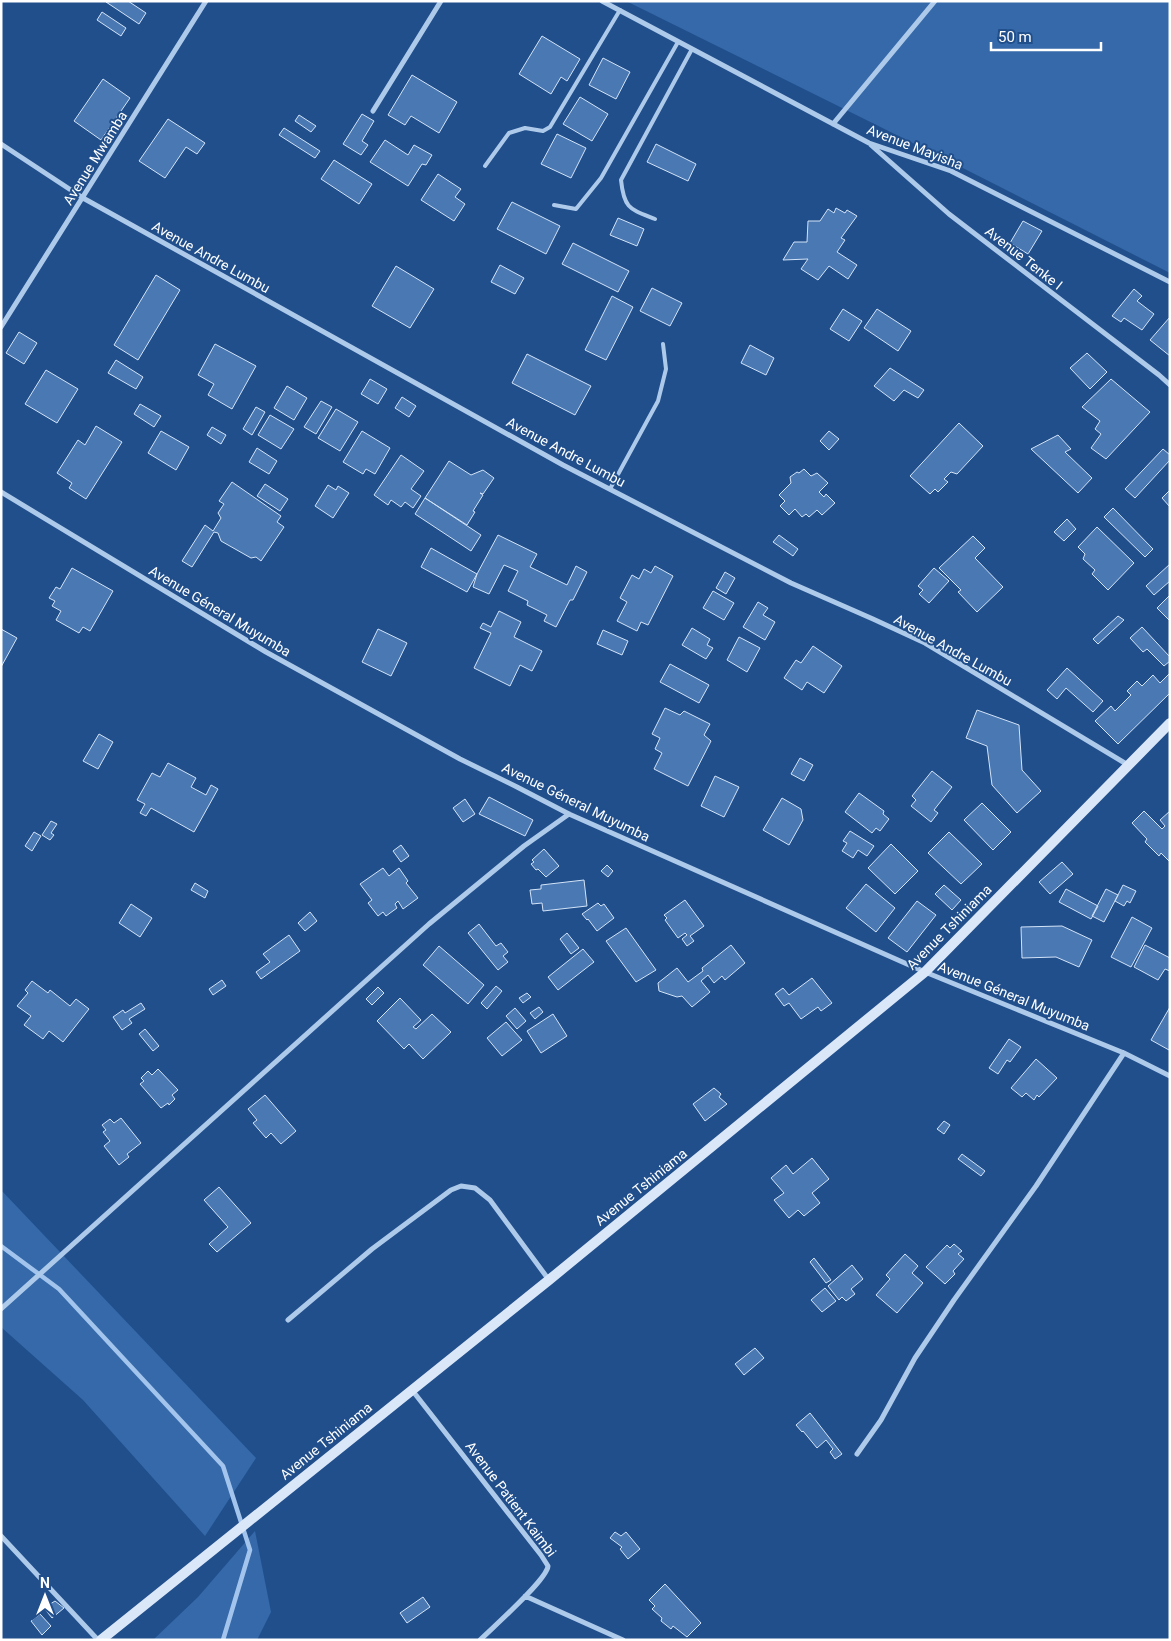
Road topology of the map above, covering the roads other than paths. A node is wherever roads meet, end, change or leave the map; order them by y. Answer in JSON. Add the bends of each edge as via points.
{"nodes":[{"id":1,"x":206,"y":1,"type":"edge"},
{"id":2,"x":441,"y":1,"type":"edge"},
{"id":3,"x":602,"y":1,"type":"edge"},
{"id":4,"x":935,"y":1,"type":"edge"},
{"id":5,"x":620,"y":10,"type":"junction"},
{"id":6,"x":678,"y":42,"type":"junction"},
{"id":7,"x":692,"y":49,"type":"junction"},
{"id":8,"x":373,"y":111,"type":"dead end"},
{"id":9,"x":833,"y":124,"type":"junction"},
{"id":10,"x":869,"y":143,"type":"junction"},
{"id":11,"x":1,"y":144,"type":"edge"},
{"id":12,"x":485,"y":166,"type":"dead end"},
{"id":13,"x":83,"y":198,"type":"junction"},
{"id":14,"x":554,"y":205,"type":"dead end"},
{"id":15,"x":654,"y":219,"type":"dead end"},
{"id":16,"x":1170,"y":282,"type":"edge"},
{"id":17,"x":1,"y":327,"type":"edge"},
{"id":18,"x":663,"y":344,"type":"dead end"},
{"id":19,"x":1170,"y":385,"type":"edge"},
{"id":20,"x":610,"y":489,"type":"junction"},
{"id":21,"x":1,"y":492,"type":"edge"},
{"id":22,"x":1168,"y":727,"type":"edge"},
{"id":23,"x":1128,"y":765,"type":"junction"},
{"id":24,"x":568,"y":814,"type":"junction"},
{"id":25,"x":925,"y":972,"type":"junction"},
{"id":26,"x":1124,"y":1054,"type":"junction"},
{"id":27,"x":1170,"y":1076,"type":"edge"},
{"id":28,"x":549,"y":1280,"type":"junction"},
{"id":29,"x":1,"y":1309,"type":"edge"},
{"id":30,"x":288,"y":1320,"type":"dead end"},
{"id":31,"x":412,"y":1389,"type":"junction"},
{"id":32,"x":857,"y":1454,"type":"dead end"},
{"id":33,"x":1,"y":1536,"type":"edge"},
{"id":34,"x":525,"y":1596,"type":"junction"},
{"id":35,"x":99,"y":1640,"type":"edge"},
{"id":36,"x":480,"y":1640,"type":"edge"},
{"id":37,"x":623,"y":1640,"type":"edge"}],
"edges":[{"from":1,"to":13,"type":"street","name":"Avenue Mwamba"},
{"from":2,"to":8,"type":"street"},
{"from":3,"to":5,"type":"street","name":"Avenue Mayisha"},
{"from":4,"to":9,"type":"street"},
{"from":5,"to":6,"type":"street","name":"Avenue Mayisha"},
{"from":5,"to":12,"type":"lane","via":[[550,127],[543,132],[525,128],[509,133]]},
{"from":6,"to":7,"type":"street","name":"Avenue Mayisha"},
{"from":6,"to":14,"type":"lane","via":[[601,178],[576,209]]},
{"from":7,"to":9,"type":"street","name":"Avenue Mayisha"},
{"from":7,"to":15,"type":"lane","via":[[621,180],[623,197],[631,209]]},
{"from":9,"to":10,"type":"street","name":"Avenue Mayisha"},
{"from":10,"to":16,"type":"street","name":"Avenue Mayisha","via":[[951,171]]},
{"from":10,"to":19,"type":"street","name":"Avenue Tenke I","via":[[948,214]]},
{"from":11,"to":13,"type":"street","name":"Avenue Andre Lumbu"},
{"from":13,"to":17,"type":"street","name":"Avenue Mwamba"},
{"from":13,"to":20,"type":"street","name":"Avenue Andre Lumbu"},
{"from":18,"to":20,"type":"lane","via":[[666,368],[658,401]]},
{"from":20,"to":23,"type":"street","name":"Avenue Andre Lumbu","via":[[791,584],[924,644]]},
{"from":21,"to":24,"type":"street","name":"Avenue Géneral Muyumba","via":[[266,652],[460,759]]},
{"from":22,"to":23,"type":"street","name":"Avenue Tshiniama"},
{"from":23,"to":25,"type":"street","name":"Avenue Tshiniama"},
{"from":24,"to":25,"type":"street","name":"Avenue Géneral Muyumba"},
{"from":24,"to":29,"type":"street","via":[[429,924]]},
{"from":25,"to":26,"type":"street","name":"Avenue Géneral Muyumba"},
{"from":25,"to":28,"type":"street","name":"Avenue Tshiniama"},
{"from":26,"to":27,"type":"street","name":"Avenue Géneral Muyumba"},
{"from":26,"to":32,"type":"street","via":[[915,1358],[881,1420]]},
{"from":28,"to":30,"type":"street","via":[[490,1200],[475,1188],[461,1186],[451,1190],[372,1249]]},
{"from":28,"to":31,"type":"street","name":"Avenue Tshiniama"},
{"from":31,"to":34,"type":"street","name":"Avenue Patient Kaimbi","via":[[547,1563],[546,1574]]},
{"from":31,"to":35,"type":"street","name":"Avenue Tshiniama"},
{"from":33,"to":35,"type":"street"},
{"from":34,"to":36,"type":"street","name":"Avenue Patient Kaimbi"},
{"from":34,"to":37,"type":"street"}]}
